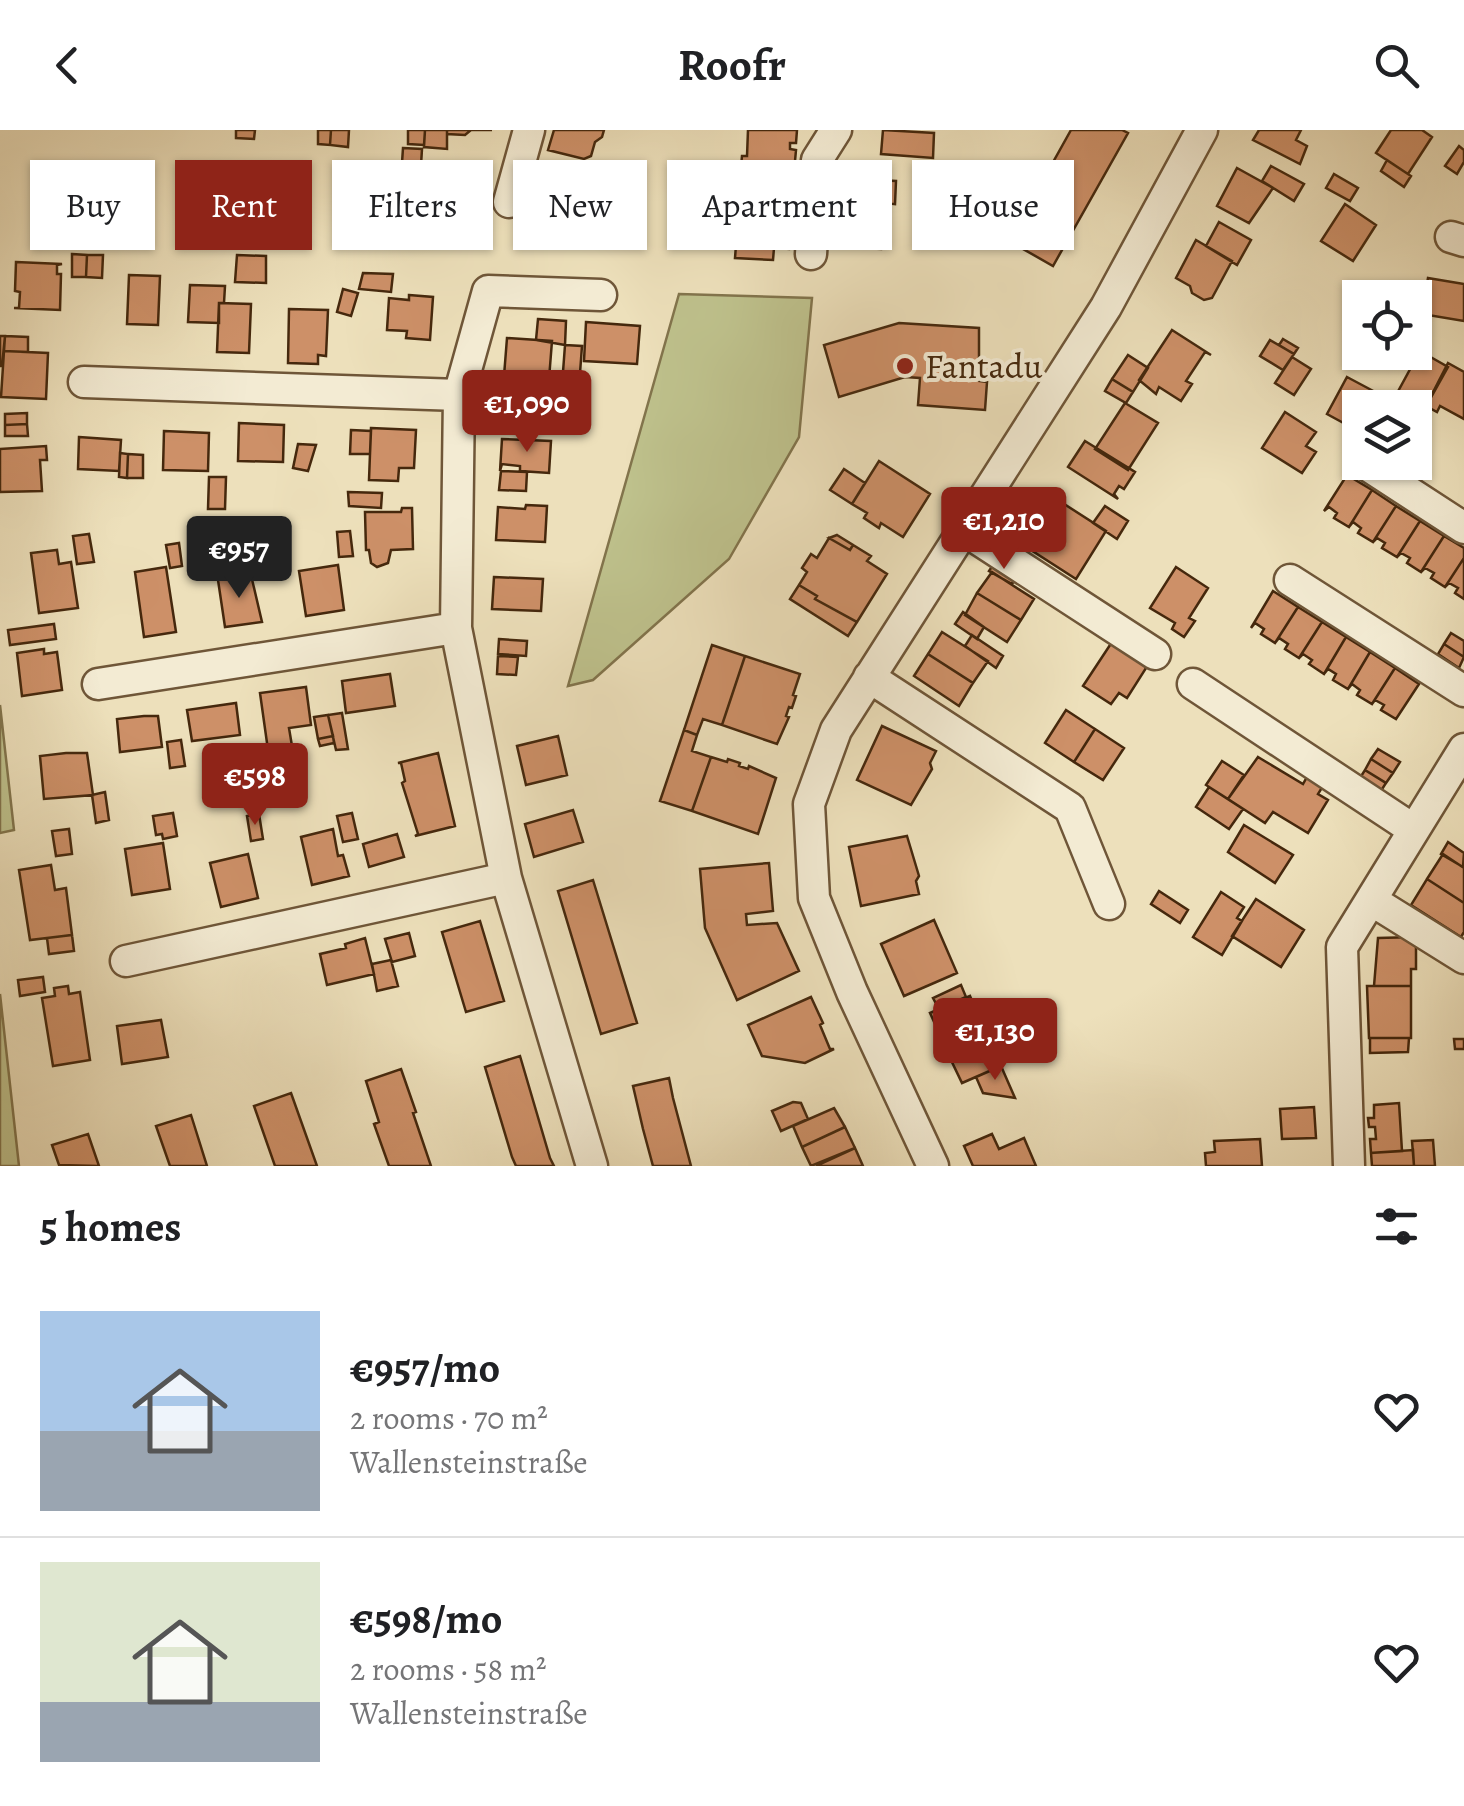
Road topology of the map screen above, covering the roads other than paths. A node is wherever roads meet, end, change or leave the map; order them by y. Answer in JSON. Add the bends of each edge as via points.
{"nodes":[{"id":1,"x":529,"y":130,"type":"edge"},
{"id":2,"x":836,"y":130,"type":"edge"},
{"id":3,"x":1202,"y":130,"type":"edge"},
{"id":4,"x":509,"y":202,"type":"dead end"},
{"id":5,"x":811,"y":254,"type":"dead end"},
{"id":6,"x":601,"y":296,"type":"dead end"},
{"id":7,"x":84,"y":382,"type":"dead end"},
{"id":8,"x":459,"y":395,"type":"junction"},
{"id":9,"x":1390,"y":480,"type":"edge"},
{"id":10,"x":1464,"y":528,"type":"edge"},
{"id":11,"x":964,"y":530,"type":"junction"},
{"id":12,"x":1290,"y":580,"type":"dead end"},
{"id":13,"x":456,"y":628,"type":"junction"},
{"id":14,"x":1155,"y":654,"type":"dead end"},
{"id":15,"x":869,"y":678,"type":"junction"},
{"id":16,"x":98,"y":684,"type":"dead end"},
{"id":17,"x":1192,"y":684,"type":"dead end"},
{"id":18,"x":1464,"y":691,"type":"edge"},
{"id":19,"x":1464,"y":750,"type":"edge"},
{"id":20,"x":1414,"y":830,"type":"junction"},
{"id":21,"x":506,"y":878,"type":"junction"},
{"id":22,"x":1371,"y":900,"type":"junction"},
{"id":23,"x":1108,"y":904,"type":"dead end"},
{"id":24,"x":1464,"y":958,"type":"edge"},
{"id":25,"x":126,"y":961,"type":"dead end"},
{"id":26,"x":592,"y":1166,"type":"edge"},
{"id":27,"x":933,"y":1166,"type":"edge"},
{"id":28,"x":1349,"y":1166,"type":"edge"}],
"edges":[{"from":1,"to":4,"type":"street"},
{"from":2,"to":5,"type":"street","via":[[817,160]]},
{"from":3,"to":11,"type":"street","via":[[1106,307]]},
{"from":6,"to":8,"type":"street","via":[[488,291]]},
{"from":7,"to":8,"type":"street"},
{"from":8,"to":13,"type":"street"},
{"from":9,"to":10,"type":"street"},
{"from":11,"to":14,"type":"street"},
{"from":11,"to":15,"type":"street"},
{"from":12,"to":18,"type":"street"},
{"from":13,"to":16,"type":"street"},
{"from":13,"to":21,"type":"street"},
{"from":15,"to":23,"type":"street","via":[[1070,808]]},
{"from":15,"to":27,"type":"street","via":[[836,730],[809,804],[814,898]]},
{"from":17,"to":20,"type":"street"},
{"from":19,"to":20,"type":"street"},
{"from":20,"to":22,"type":"street"},
{"from":21,"to":25,"type":"street"},
{"from":21,"to":26,"type":"street"},
{"from":22,"to":24,"type":"street"},
{"from":22,"to":28,"type":"street","via":[[1342,948]]}]}
